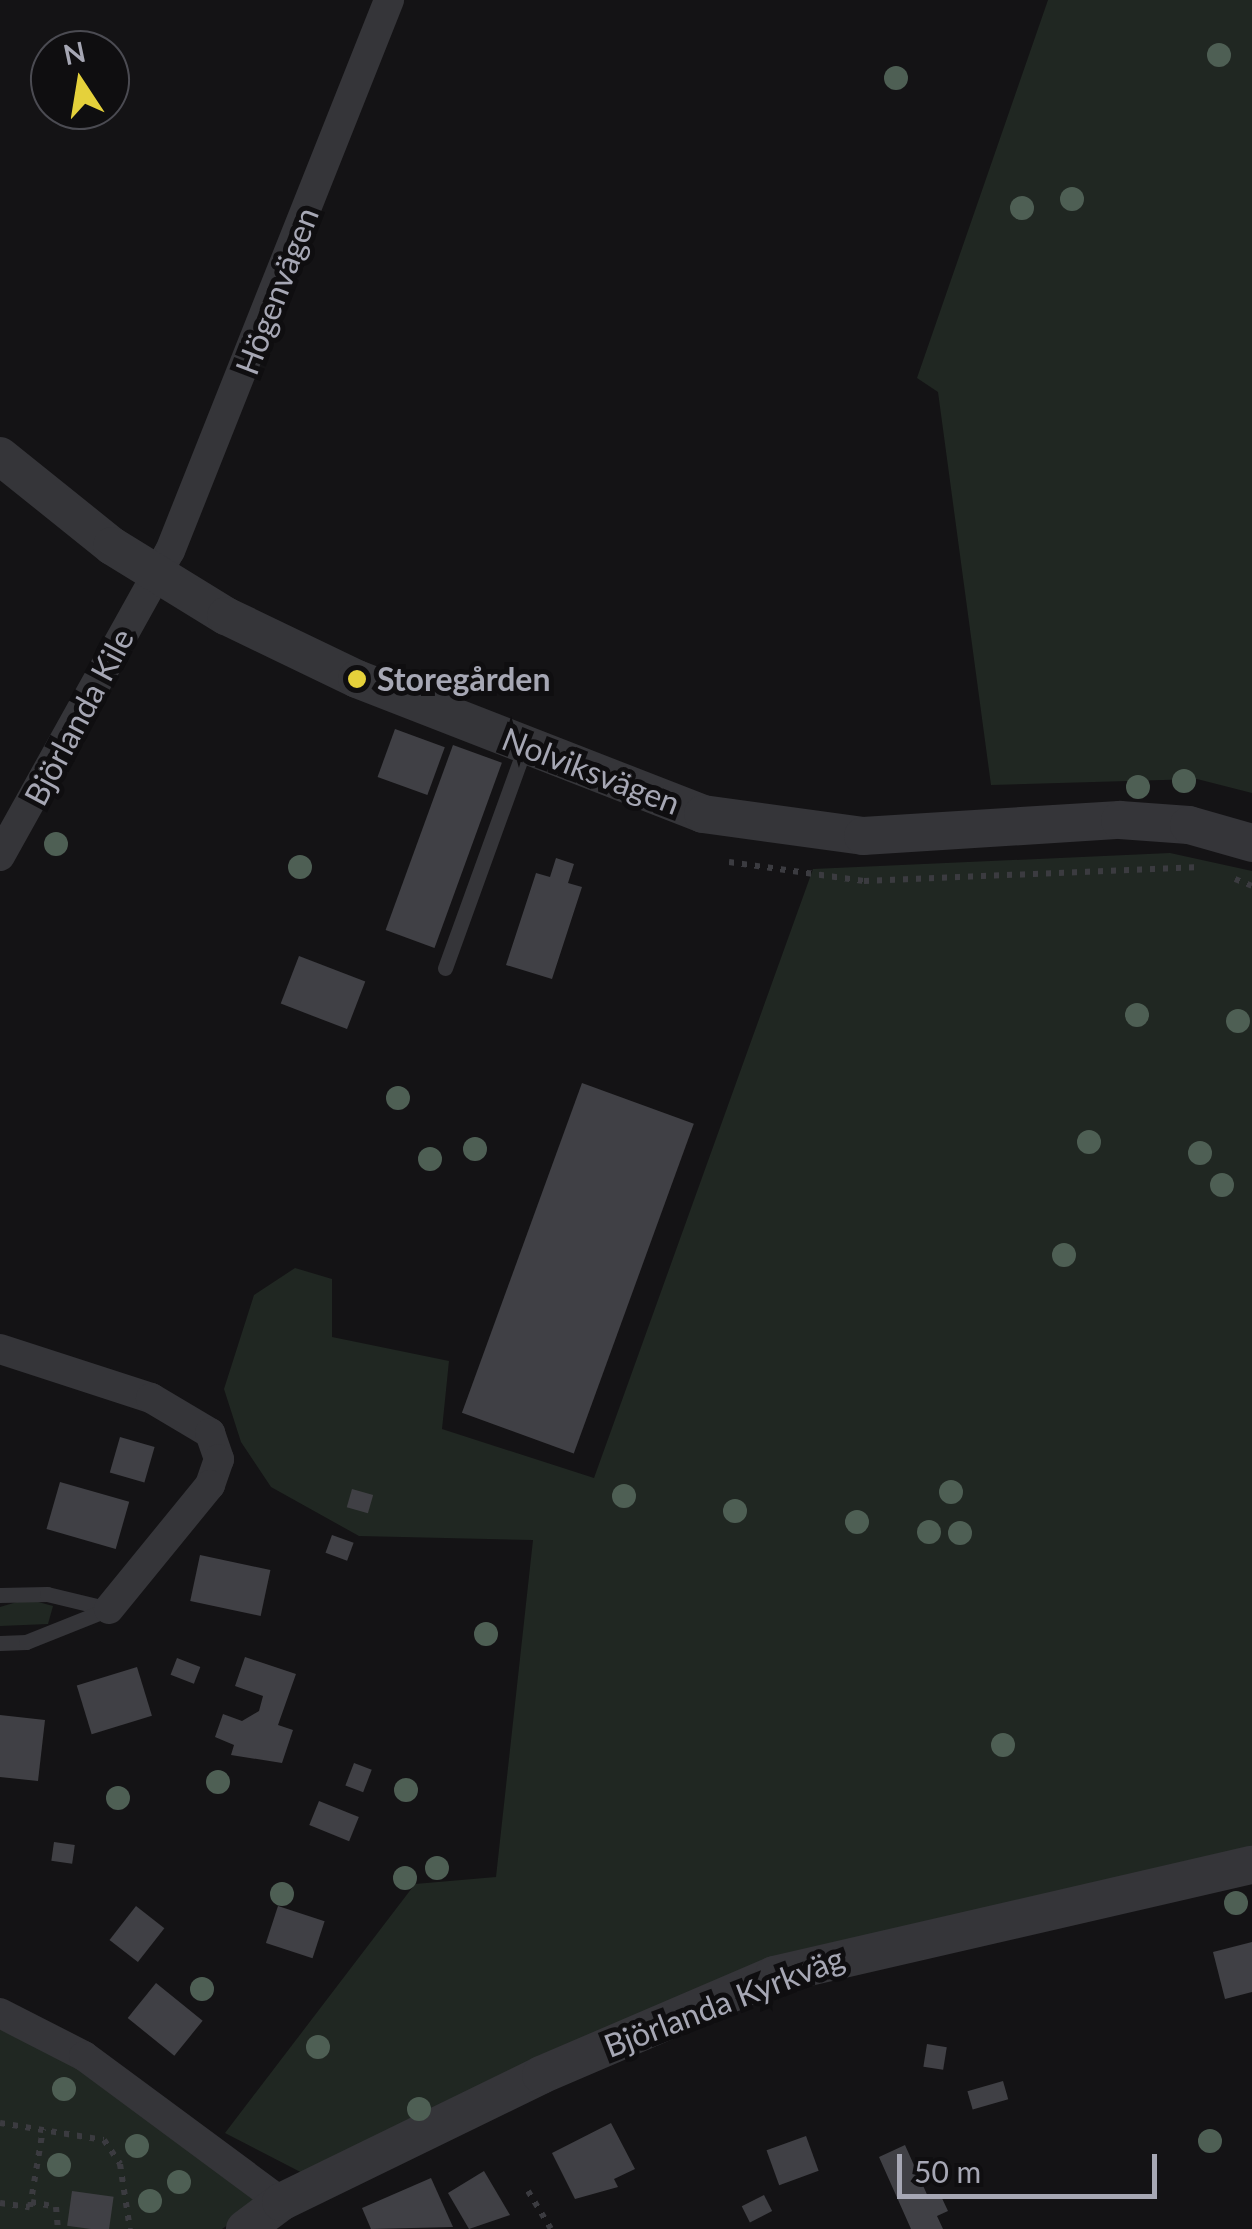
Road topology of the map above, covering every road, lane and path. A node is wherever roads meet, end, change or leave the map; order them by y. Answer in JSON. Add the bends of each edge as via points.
{"nodes":[{"id":1,"x":389,"y":0,"type":"edge"},
{"id":2,"x":0,"y":456,"type":"edge"},
{"id":3,"x":157,"y":578,"type":"junction"},
{"id":4,"x":525,"y":747,"type":"junction"},
{"id":5,"x":1252,"y":843,"type":"edge"},
{"id":6,"x":0,"y":856,"type":"edge"},
{"id":7,"x":728,"y":862,"type":"dead end"},
{"id":8,"x":1212,"y":869,"type":"dead end"},
{"id":9,"x":1226,"y":874,"type":"dead end"},
{"id":10,"x":1252,"y":886,"type":"edge"},
{"id":11,"x":445,"y":968,"type":"dead end"},
{"id":12,"x":0,"y":1349,"type":"edge"},
{"id":13,"x":0,"y":1595,"type":"edge"},
{"id":14,"x":109,"y":1609,"type":"junction"},
{"id":15,"x":0,"y":1642,"type":"edge"},
{"id":16,"x":1252,"y":1865,"type":"edge"},
{"id":17,"x":0,"y":2013,"type":"edge"},
{"id":18,"x":0,"y":2123,"type":"edge"},
{"id":19,"x":43,"y":2129,"type":"junction"},
{"id":20,"x":528,"y":2191,"type":"dead end"},
{"id":21,"x":31,"y":2202,"type":"junction"},
{"id":22,"x":281,"y":2202,"type":"junction"},
{"id":23,"x":0,"y":2203,"type":"edge"},
{"id":24,"x":58,"y":2229,"type":"edge"},
{"id":25,"x":130,"y":2229,"type":"edge"},
{"id":26,"x":245,"y":2229,"type":"edge"},
{"id":27,"x":551,"y":2229,"type":"edge"}],
"edges":[{"from":1,"to":3,"type":"street","name":"Högenvägen"},
{"from":2,"to":3,"type":"street","name":"Nolviksvägen"},
{"from":3,"to":4,"type":"street","name":"Nolviksvägen","via":[[357,679]]},
{"from":3,"to":6,"type":"street","name":"Björlanda Kile"},
{"from":4,"to":5,"type":"street","name":"Nolviksvägen","via":[[703,814],[802,832],[1120,820],[1190,825]]},
{"from":4,"to":11,"type":"lane"},
{"from":7,"to":8,"type":"path","via":[[864,880],[1110,864]]},
{"from":9,"to":10,"type":"path"},
{"from":12,"to":14,"type":"street","via":[[151,1398],[210,1433],[219,1459],[210,1485]]},
{"from":13,"to":14,"type":"lane","via":[[47,1594]]},
{"from":14,"to":15,"type":"lane","via":[[26,1642]]},
{"from":16,"to":22,"type":"street","name":"Björlanda Kyrkväg","via":[[998,1930],[792,1969],[541,2075]]},
{"from":17,"to":22,"type":"street","via":[[84,2056]]},
{"from":18,"to":19,"type":"path"},
{"from":19,"to":21,"type":"path"},
{"from":19,"to":25,"type":"path","via":[[104,2140],[116,2152]]},
{"from":20,"to":27,"type":"path"},
{"from":21,"to":23,"type":"path"},
{"from":21,"to":24,"type":"path","via":[[56,2207]]},
{"from":22,"to":26,"type":"street","name":"Björlanda Kyrkväg"}]}
